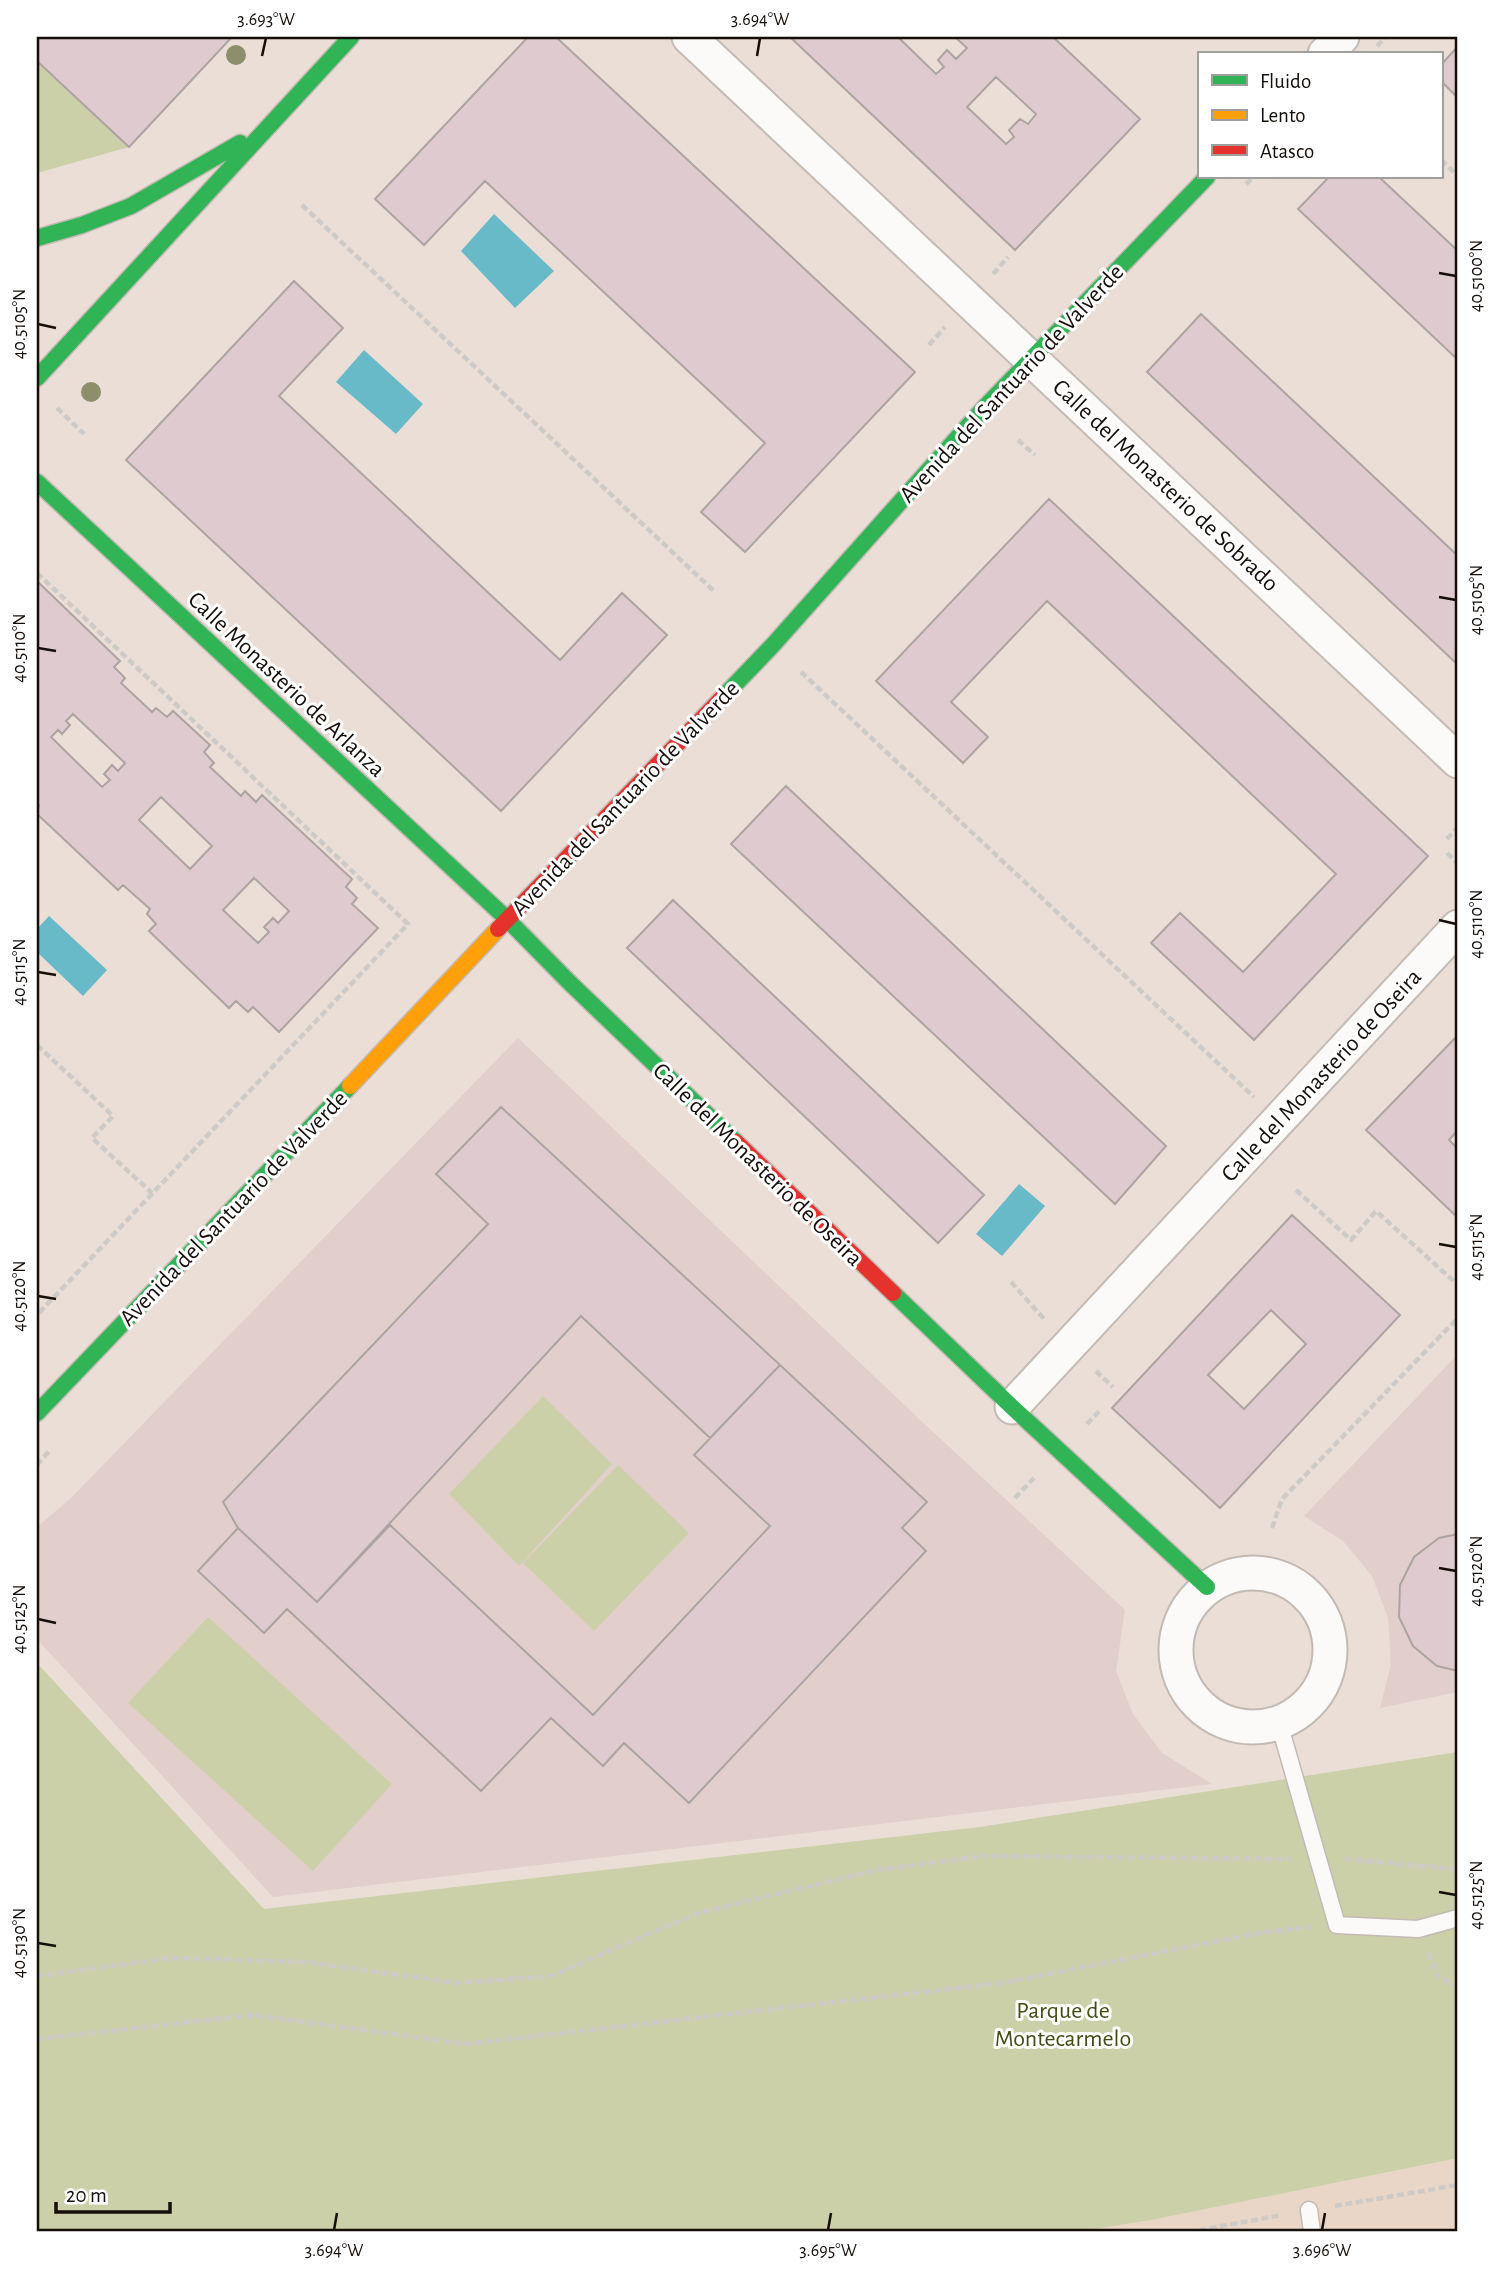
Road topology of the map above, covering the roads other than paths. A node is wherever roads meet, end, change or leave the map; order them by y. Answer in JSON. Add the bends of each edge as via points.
{"nodes":[{"id":1,"x":351,"y":37,"type":"edge"},
{"id":2,"x":689,"y":37,"type":"edge"},
{"id":3,"x":1342,"y":37,"type":"edge"},
{"id":4,"x":1327,"y":52,"type":"edge"},
{"id":5,"x":272,"y":124,"type":"junction"},
{"id":6,"x":1206,"y":178,"type":"edge"},
{"id":7,"x":37,"y":238,"type":"edge"},
{"id":8,"x":1032,"y":358,"type":"junction"},
{"id":9,"x":37,"y":378,"type":"edge"},
{"id":10,"x":37,"y":482,"type":"edge"},
{"id":11,"x":1458,"y":761,"type":"edge"},
{"id":12,"x":507,"y":919,"type":"junction"},
{"id":13,"x":1458,"y":927,"type":"edge"},
{"id":14,"x":1012,"y":1407,"type":"junction"},
{"id":15,"x":37,"y":1413,"type":"edge"},
{"id":16,"x":1207,"y":1587,"type":"junction"},
{"id":17,"x":1279,"y":1723,"type":"junction"},
{"id":18,"x":1458,"y":1918,"type":"edge"},
{"id":19,"x":1309,"y":2210,"type":"dead end"},
{"id":20,"x":1312,"y":2232,"type":"edge"}],
"edges":[{"from":1,"to":5,"type":"street"},
{"from":2,"to":8,"type":"street","name":"Calle del Monasterio de Sobrado"},
{"from":3,"to":4,"type":"street"},
{"from":5,"to":7,"type":"street","via":[[131,206]]},
{"from":5,"to":9,"type":"street"},
{"from":6,"to":8,"type":"street","name":"Avenida del Santuario de Valverde"},
{"from":8,"to":11,"type":"street","name":"Calle del Monasterio de Sobrado"},
{"from":8,"to":12,"type":"street","name":"Avenida del Santuario de Valverde","via":[[772,646]]},
{"from":10,"to":12,"type":"street","name":"Calle Monasterio de Arlanza"},
{"from":12,"to":14,"type":"street","name":"Calle del Monasterio de Oseira"},
{"from":12,"to":15,"type":"street","name":"Avenida del Santuario de Valverde"},
{"from":13,"to":14,"type":"street","name":"Calle del Monasterio de Oseira"},
{"from":14,"to":16,"type":"street","name":"Calle del Monasterio de Oseira"},
{"from":16,"to":17,"type":"street","via":[[1190,1605],[1179,1627],[1175,1650],[1179,1675],[1191,1696],[1209,1713],[1231,1724]]},
{"from":16,"to":17,"type":"street","via":[[1231,1575],[1283,1578],[1305,1592],[1321,1614],[1329,1639],[1329,1665],[1320,1690],[1302,1710]]},
{"from":17,"to":18,"type":"lane","via":[[1337,1925],[1418,1929]]},
{"from":19,"to":20,"type":"lane"}]}
